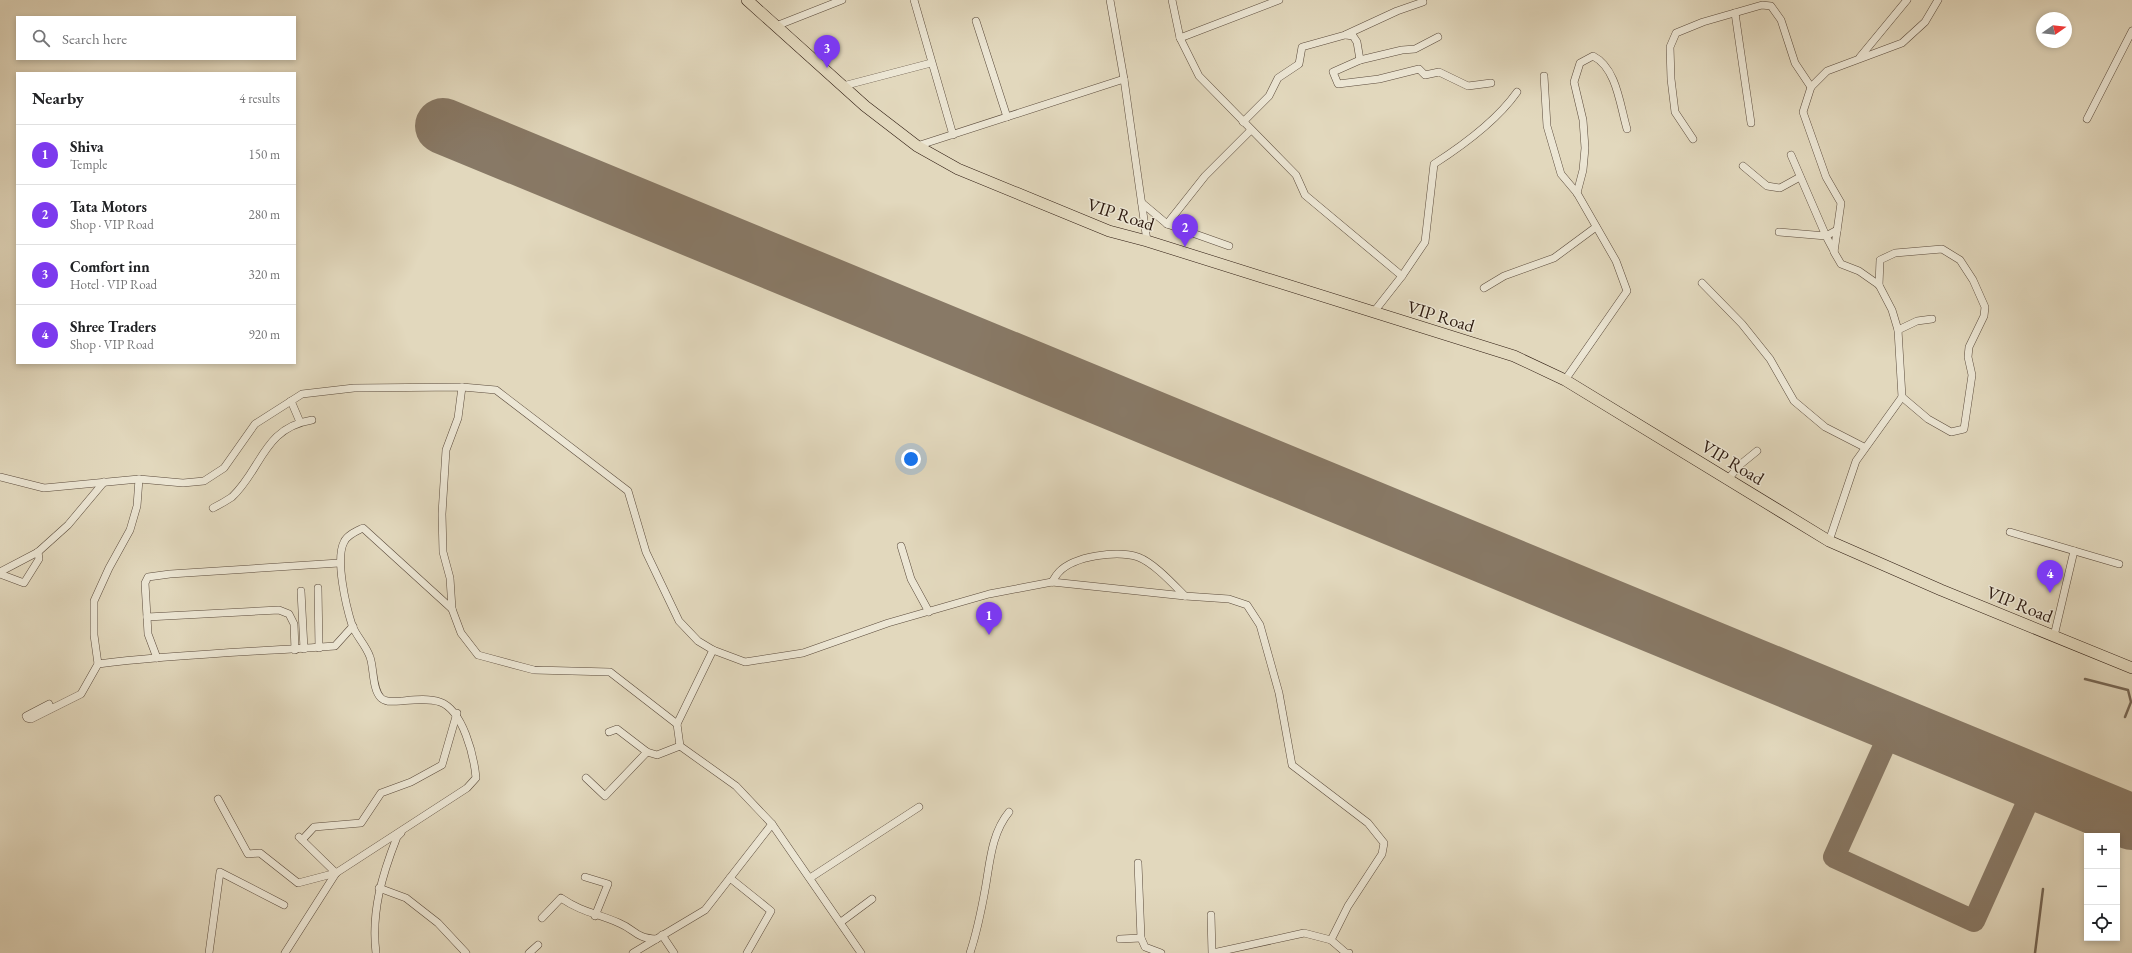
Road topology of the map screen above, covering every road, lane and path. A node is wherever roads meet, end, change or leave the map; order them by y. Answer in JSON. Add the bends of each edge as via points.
{"nodes":[{"id":1,"x":748,"y":0,"type":"edge"},
{"id":2,"x":842,"y":0,"type":"edge"},
{"id":3,"x":914,"y":0,"type":"edge"},
{"id":4,"x":1110,"y":0,"type":"edge"},
{"id":5,"x":1172,"y":0,"type":"edge"},
{"id":6,"x":1279,"y":0,"type":"edge"},
{"id":7,"x":1907,"y":0,"type":"edge"},
{"id":8,"x":1938,"y":0,"type":"edge"},
{"id":9,"x":1423,"y":2,"type":"dead end"},
{"id":10,"x":1735,"y":13,"type":"junction"},
{"id":11,"x":976,"y":22,"type":"dead end"},
{"id":12,"x":776,"y":26,"type":"junction"},
{"id":13,"x":2132,"y":31,"type":"edge"},
{"id":14,"x":1345,"y":35,"type":"junction"},
{"id":15,"x":1438,"y":37,"type":"dead end"},
{"id":16,"x":1180,"y":38,"type":"junction"},
{"id":17,"x":1860,"y":58,"type":"junction"},
{"id":18,"x":1360,"y":60,"type":"junction"},
{"id":19,"x":931,"y":63,"type":"junction"},
{"id":20,"x":1544,"y":76,"type":"dead end"},
{"id":21,"x":1124,"y":79,"type":"junction"},
{"id":22,"x":1491,"y":83,"type":"dead end"},
{"id":23,"x":843,"y":86,"type":"junction"},
{"id":24,"x":1811,"y":87,"type":"junction"},
{"id":25,"x":1517,"y":92,"type":"dead end"},
{"id":26,"x":1007,"y":117,"type":"junction"},
{"id":27,"x":2087,"y":119,"type":"dead end"},
{"id":28,"x":1243,"y":122,"type":"junction"},
{"id":29,"x":1751,"y":123,"type":"dead end"},
{"id":30,"x":1627,"y":129,"type":"dead end"},
{"id":31,"x":1251,"y":130,"type":"junction"},
{"id":32,"x":953,"y":135,"type":"junction"},
{"id":33,"x":1693,"y":139,"type":"dead end"},
{"id":34,"x":917,"y":146,"type":"junction"},
{"id":35,"x":1791,"y":154,"type":"dead end"},
{"id":36,"x":1743,"y":166,"type":"dead end"},
{"id":37,"x":1800,"y":178,"type":"junction"},
{"id":38,"x":1577,"y":193,"type":"junction"},
{"id":39,"x":1142,"y":203,"type":"junction"},
{"id":40,"x":1167,"y":224,"type":"junction"},
{"id":41,"x":1596,"y":227,"type":"junction"},
{"id":42,"x":1837,"y":230,"type":"junction"},
{"id":43,"x":1779,"y":232,"type":"dead end"},
{"id":44,"x":1826,"y":236,"type":"junction"},
{"id":45,"x":1148,"y":241,"type":"junction"},
{"id":46,"x":1229,"y":246,"type":"dead end"},
{"id":47,"x":1834,"y":252,"type":"junction"},
{"id":48,"x":1402,"y":276,"type":"junction"},
{"id":49,"x":1702,"y":283,"type":"dead end"},
{"id":50,"x":1880,"y":285,"type":"junction"},
{"id":51,"x":1484,"y":288,"type":"dead end"},
{"id":52,"x":1373,"y":313,"type":"junction"},
{"id":53,"x":1932,"y":319,"type":"dead end"},
{"id":54,"x":1898,"y":330,"type":"junction"},
{"id":55,"x":1565,"y":380,"type":"junction"},
{"id":56,"x":462,"y":387,"type":"junction"},
{"id":57,"x":1902,"y":397,"type":"junction"},
{"id":58,"x":291,"y":401,"type":"junction"},
{"id":59,"x":312,"y":420,"type":"dead end"},
{"id":60,"x":300,"y":422,"type":"junction"},
{"id":61,"x":1864,"y":447,"type":"junction"},
{"id":62,"x":1757,"y":451,"type":"dead end"},
{"id":63,"x":0,"y":477,"type":"edge"},
{"id":64,"x":139,"y":479,"type":"junction"},
{"id":65,"x":1728,"y":479,"type":"junction"},
{"id":66,"x":104,"y":482,"type":"junction"},
{"id":67,"x":213,"y":508,"type":"dead end"},
{"id":68,"x":2010,"y":532,"type":"dead end"},
{"id":69,"x":1829,"y":541,"type":"junction"},
{"id":70,"x":901,"y":546,"type":"dead end"},
{"id":71,"x":2074,"y":551,"type":"junction"},
{"id":72,"x":38,"y":552,"type":"junction"},
{"id":73,"x":339,"y":563,"type":"junction"},
{"id":74,"x":2119,"y":564,"type":"dead end"},
{"id":75,"x":0,"y":573,"type":"edge"},
{"id":76,"x":1052,"y":582,"type":"junction"},
{"id":77,"x":318,"y":588,"type":"dead end"},
{"id":78,"x":301,"y":591,"type":"dead end"},
{"id":79,"x":1185,"y":596,"type":"junction"},
{"id":80,"x":452,"y":609,"type":"junction"},
{"id":81,"x":929,"y":612,"type":"junction"},
{"id":82,"x":147,"y":616,"type":"junction"},
{"id":83,"x":353,"y":626,"type":"junction"},
{"id":84,"x":2054,"y":636,"type":"junction"},
{"id":85,"x":319,"y":648,"type":"junction"},
{"id":86,"x":304,"y":649,"type":"junction"},
{"id":87,"x":295,"y":650,"type":"junction"},
{"id":88,"x":713,"y":650,"type":"junction"},
{"id":89,"x":157,"y":658,"type":"junction"},
{"id":90,"x":98,"y":664,"type":"junction"},
{"id":91,"x":2132,"y":668,"type":"edge"},
{"id":92,"x":49,"y":704,"type":"dead end"},
{"id":93,"x":457,"y":713,"type":"junction"},
{"id":94,"x":677,"y":724,"type":"junction"},
{"id":95,"x":609,"y":732,"type":"dead end"},
{"id":96,"x":680,"y":746,"type":"junction"},
{"id":97,"x":647,"y":752,"type":"junction"},
{"id":98,"x":586,"y":778,"type":"dead end"},
{"id":99,"x":218,"y":799,"type":"dead end"},
{"id":100,"x":919,"y":807,"type":"dead end"},
{"id":101,"x":1009,"y":812,"type":"dead end"},
{"id":102,"x":772,"y":824,"type":"junction"},
{"id":103,"x":407,"y":827,"type":"junction"},
{"id":104,"x":1138,"y":863,"type":"dead end"},
{"id":105,"x":336,"y":873,"type":"junction"},
{"id":106,"x":585,"y":877,"type":"dead end"},
{"id":107,"x":730,"y":878,"type":"junction"},
{"id":108,"x":810,"y":878,"type":"junction"},
{"id":109,"x":379,"y":888,"type":"junction"},
{"id":110,"x":872,"y":899,"type":"dead end"},
{"id":111,"x":284,"y":905,"type":"dead end"},
{"id":112,"x":1211,"y":914,"type":"dead end"},
{"id":113,"x":595,"y":916,"type":"junction"},
{"id":114,"x":542,"y":918,"type":"dead end"},
{"id":115,"x":841,"y":922,"type":"junction"},
{"id":116,"x":659,"y":937,"type":"junction"},
{"id":117,"x":1141,"y":938,"type":"junction"},
{"id":118,"x":1120,"y":939,"type":"dead end"},
{"id":119,"x":1331,"y":940,"type":"junction"},
{"id":120,"x":538,"y":945,"type":"dead end"},
{"id":121,"x":209,"y":953,"type":"edge"},
{"id":122,"x":285,"y":953,"type":"edge"},
{"id":123,"x":376,"y":953,"type":"edge"},
{"id":124,"x":466,"y":953,"type":"edge"},
{"id":125,"x":530,"y":953,"type":"edge"},
{"id":126,"x":633,"y":953,"type":"edge"},
{"id":127,"x":674,"y":953,"type":"edge"},
{"id":128,"x":747,"y":953,"type":"edge"},
{"id":129,"x":861,"y":953,"type":"edge"},
{"id":130,"x":970,"y":953,"type":"edge"},
{"id":131,"x":1161,"y":953,"type":"edge"},
{"id":132,"x":1213,"y":953,"type":"edge"},
{"id":133,"x":1348,"y":953,"type":"edge"}],
"edges":[{"from":1,"to":12,"type":"highway","name":"VIP Road"},
{"from":2,"to":12,"type":"street"},
{"from":3,"to":19,"type":"street"},
{"from":4,"to":21,"type":"street"},
{"from":5,"to":16,"type":"street"},
{"from":6,"to":16,"type":"street"},
{"from":7,"to":17,"type":"street"},
{"from":8,"to":17,"type":"street","via":[[1925,22],[1902,44]]},
{"from":9,"to":14,"type":"street"},
{"from":10,"to":24,"type":"street","via":[[1762,5],[1771,6],[1781,20],[1795,64]]},
{"from":10,"to":29,"type":"street"},
{"from":10,"to":33,"type":"street","via":[[1676,33],[1670,47],[1675,112]]},
{"from":11,"to":26,"type":"street"},
{"from":12,"to":23,"type":"highway","name":"VIP Road"},
{"from":13,"to":27,"type":"street"},
{"from":14,"to":18,"type":"street","via":[[1353,36],[1357,42]]},
{"from":14,"to":28,"type":"street","via":[[1302,47],[1299,64],[1278,78],[1269,96]]},
{"from":15,"to":18,"type":"street","via":[[1415,49]]},
{"from":16,"to":28,"type":"street","via":[[1199,76]]},
{"from":17,"to":24,"type":"street","via":[[1827,71]]},
{"from":18,"to":22,"type":"street","via":[[1333,72],[1338,84],[1379,79],[1419,69],[1426,75],[1439,72],[1468,86]]},
{"from":19,"to":23,"type":"street"},
{"from":19,"to":32,"type":"street"},
{"from":20,"to":38,"type":"street","via":[[1547,126],[1561,174]]},
{"from":21,"to":26,"type":"street"},
{"from":21,"to":39,"type":"street"},
{"from":23,"to":34,"type":"highway","name":"VIP Road"},
{"from":24,"to":42,"type":"street","via":[[1804,112],[1826,177],[1841,203]]},
{"from":25,"to":48,"type":"street","via":[[1506,107],[1434,164],[1425,242]]},
{"from":26,"to":32,"type":"street"},
{"from":28,"to":31,"type":"street"},
{"from":30,"to":38,"type":"street","via":[[1614,82],[1603,61],[1593,56],[1580,63],[1574,82],[1583,120],[1585,148],[1584,170]]},
{"from":31,"to":40,"type":"street","via":[[1205,176]]},
{"from":31,"to":48,"type":"street","via":[[1296,175],[1305,195]]},
{"from":32,"to":34,"type":"street"},
{"from":34,"to":45,"type":"highway","name":"VIP Road","via":[[958,169],[1030,199],[1109,231]]},
{"from":35,"to":37,"type":"street"},
{"from":36,"to":37,"type":"street","via":[[1767,186],[1780,188]]},
{"from":37,"to":44,"type":"street"},
{"from":38,"to":41,"type":"street"},
{"from":39,"to":40,"type":"street"},
{"from":39,"to":45,"type":"street"},
{"from":40,"to":46,"type":"street"},
{"from":41,"to":51,"type":"street","via":[[1554,258],[1504,276]]},
{"from":41,"to":55,"type":"street","via":[[1616,261],[1626,291]]},
{"from":42,"to":44,"type":"street"},
{"from":42,"to":47,"type":"street"},
{"from":43,"to":44,"type":"street"},
{"from":44,"to":47,"type":"street"},
{"from":45,"to":52,"type":"highway","name":"VIP Road"},
{"from":47,"to":50,"type":"street","via":[[1841,264]]},
{"from":48,"to":52,"type":"street"},
{"from":49,"to":61,"type":"street","via":[[1742,324],[1770,360],[1794,401],[1825,427]]},
{"from":50,"to":54,"type":"street"},
{"from":50,"to":57,"type":"street","via":[[1880,260],[1895,253],[1942,249],[1960,260],[1973,280],[1985,307],[1984,316],[1969,348],[1972,375],[1964,429],[1951,432],[1928,419]]},
{"from":52,"to":55,"type":"highway","name":"VIP Road","via":[[1514,356]]},
{"from":53,"to":54,"type":"street","via":[[1917,321]]},
{"from":54,"to":57,"type":"street"},
{"from":55,"to":65,"type":"highway","name":"VIP Road"},
{"from":56,"to":58,"type":"street","via":[[354,388],[302,394]]},
{"from":56,"to":80,"type":"street","via":[[458,418],[446,450],[442,514],[443,552],[450,578]]},
{"from":56,"to":88,"type":"street","via":[[496,390],[628,491],[646,552],[679,621],[698,642]]},
{"from":57,"to":61,"type":"street"},
{"from":58,"to":60,"type":"street"},
{"from":58,"to":64,"type":"street","via":[[255,424],[224,468],[204,481],[183,483]]},
{"from":59,"to":60,"type":"street"},
{"from":60,"to":67,"type":"street","via":[[281,432],[231,497]]},
{"from":61,"to":69,"type":"street","via":[[1856,461]]},
{"from":62,"to":65,"type":"street"},
{"from":63,"to":66,"type":"street","via":[[44,488]]},
{"from":64,"to":66,"type":"street"},
{"from":64,"to":90,"type":"street","via":[[137,506],[130,530],[108,568],[94,601],[94,635]]},
{"from":65,"to":69,"type":"highway","name":"VIP Road"},
{"from":66,"to":72,"type":"street","via":[[68,525]]},
{"from":68,"to":71,"type":"street"},
{"from":69,"to":84,"type":"highway","name":"VIP Road"},
{"from":70,"to":81,"type":"street","via":[[911,579]]},
{"from":71,"to":74,"type":"street"},
{"from":71,"to":84,"type":"street"},
{"from":72,"to":75,"type":"street"},
{"from":72,"to":75,"type":"street","via":[[39,559],[24,583]]},
{"from":73,"to":80,"type":"street","via":[[344,541],[363,528]]},
{"from":73,"to":82,"type":"street","via":[[148,577],[145,583]]},
{"from":73,"to":83,"type":"street"},
{"from":76,"to":79,"type":"street"},
{"from":76,"to":79,"type":"street","via":[[1059,571],[1082,559],[1111,554],[1138,557],[1164,575]]},
{"from":76,"to":81,"type":"street","via":[[989,594]]},
{"from":77,"to":85,"type":"street"},
{"from":78,"to":86,"type":"street"},
{"from":79,"to":119,"type":"street","via":[[1229,599],[1247,605],[1260,625],[1279,694],[1292,765],[1368,822],[1384,843],[1382,854],[1348,906]]},
{"from":80,"to":94,"type":"street","via":[[461,633],[478,655],[534,670],[610,672]]},
{"from":81,"to":88,"type":"street","via":[[888,623],[803,653],[745,662]]},
{"from":82,"to":87,"type":"street","via":[[279,610],[289,614],[294,624]]},
{"from":82,"to":89,"type":"street","via":[[148,634]]},
{"from":83,"to":85,"type":"street","via":[[335,646]]},
{"from":83,"to":93,"type":"street","via":[[370,655],[380,697],[387,702],[441,702]]},
{"from":84,"to":91,"type":"highway","name":"VIP Road"},
{"from":85,"to":86,"type":"street"},
{"from":86,"to":87,"type":"street"},
{"from":87,"to":89,"type":"street"},
{"from":88,"to":94,"type":"street"},
{"from":89,"to":90,"type":"street"},
{"from":90,"to":92,"type":"street","via":[[81,694],[31,719],[27,718],[26,716]]},
{"from":93,"to":103,"type":"street","via":[[474,761],[476,778],[467,788]]},
{"from":93,"to":105,"type":"street","via":[[442,765],[411,782],[381,793],[361,823],[314,827],[300,838]]},
{"from":94,"to":96,"type":"street"},
{"from":95,"to":97,"type":"street","via":[[616,728]]},
{"from":96,"to":97,"type":"street","via":[[657,755]]},
{"from":96,"to":102,"type":"street","via":[[736,786]]},
{"from":97,"to":98,"type":"street","via":[[605,796]]},
{"from":99,"to":105,"type":"street","via":[[248,854],[260,853],[298,883]]},
{"from":100,"to":108,"type":"street"},
{"from":101,"to":130,"type":"street","via":[[994,838],[978,929]]},
{"from":102,"to":107,"type":"street"},
{"from":102,"to":108,"type":"street"},
{"from":103,"to":105,"type":"street"},
{"from":103,"to":109,"type":"street","via":[[397,837]]},
{"from":104,"to":117,"type":"street"},
{"from":105,"to":122,"type":"street"},
{"from":106,"to":113,"type":"street","via":[[608,884]]},
{"from":107,"to":116,"type":"street","via":[[705,910]]},
{"from":107,"to":128,"type":"street","via":[[771,911]]},
{"from":108,"to":115,"type":"street"},
{"from":109,"to":123,"type":"street","via":[[374,934]]},
{"from":109,"to":124,"type":"street","via":[[406,898],[438,923]]},
{"from":110,"to":115,"type":"street"},
{"from":111,"to":121,"type":"street","via":[[220,872]]},
{"from":112,"to":132,"type":"street"},
{"from":113,"to":114,"type":"street","via":[[576,908],[562,898]]},
{"from":113,"to":116,"type":"street","via":[[620,923],[642,938]]},
{"from":115,"to":129,"type":"street"},
{"from":116,"to":126,"type":"street"},
{"from":116,"to":127,"type":"street"},
{"from":117,"to":118,"type":"street"},
{"from":117,"to":131,"type":"street","via":[[1145,947]]},
{"from":119,"to":132,"type":"street","via":[[1304,933]]},
{"from":119,"to":133,"type":"street"},
{"from":120,"to":125,"type":"street"}]}
